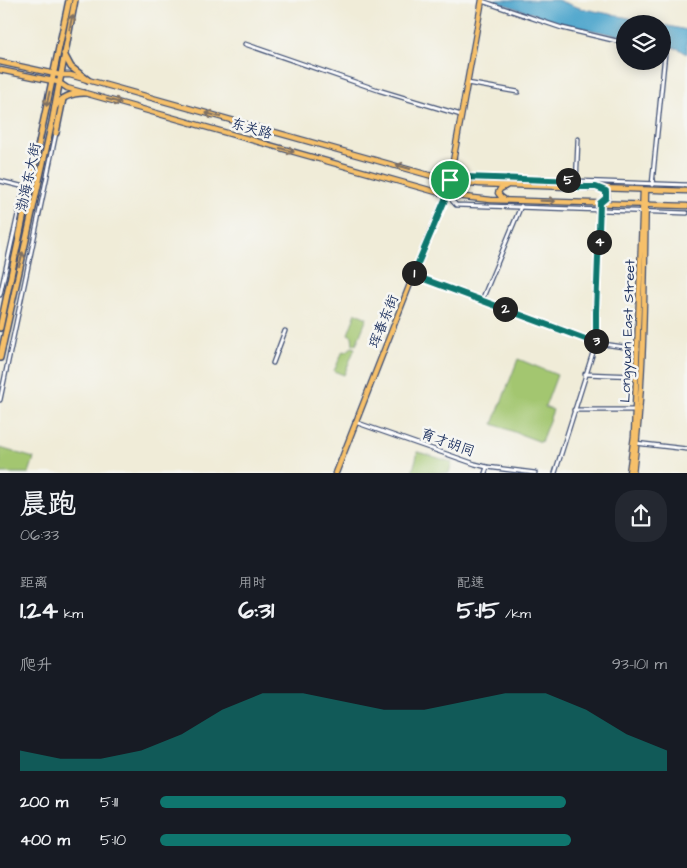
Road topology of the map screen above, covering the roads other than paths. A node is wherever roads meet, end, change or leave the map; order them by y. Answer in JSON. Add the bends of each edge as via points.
{"nodes":[{"id":1,"x":69,"y":0,"type":"edge"},
{"id":2,"x":75,"y":0,"type":"edge"},
{"id":3,"x":482,"y":1,"type":"edge"},
{"id":4,"x":616,"y":41,"type":"edge"},
{"id":5,"x":245,"y":44,"type":"dead end"},
{"id":6,"x":64,"y":54,"type":"junction"},
{"id":7,"x":0,"y":62,"type":"edge"},
{"id":8,"x":0,"y":70,"type":"edge"},
{"id":9,"x":663,"y":70,"type":"edge"},
{"id":10,"x":53,"y":73,"type":"junction"},
{"id":11,"x":60,"y":75,"type":"junction"},
{"id":12,"x":88,"y":80,"type":"junction"},
{"id":13,"x":52,"y":81,"type":"junction"},
{"id":14,"x":58,"y":82,"type":"junction"},
{"id":15,"x":467,"y":83,"type":"junction"},
{"id":16,"x":518,"y":92,"type":"dead end"},
{"id":17,"x":84,"y":93,"type":"junction"},
{"id":18,"x":63,"y":99,"type":"junction"},
{"id":19,"x":54,"y":110,"type":"junction"},
{"id":20,"x":462,"y":115,"type":"junction"},
{"id":21,"x":44,"y":120,"type":"junction"},
{"id":22,"x":52,"y":122,"type":"junction"},
{"id":23,"x":56,"y":133,"type":"joint"},
{"id":24,"x":578,"y":138,"type":"dead end"},
{"id":25,"x":450,"y":180,"type":"junction"},
{"id":26,"x":576,"y":181,"type":"junction"},
{"id":27,"x":0,"y":182,"type":"edge"},
{"id":28,"x":652,"y":184,"type":"junction"},
{"id":29,"x":512,"y":185,"type":"junction"},
{"id":30,"x":687,"y":185,"type":"edge"},
{"id":31,"x":27,"y":187,"type":"junction"},
{"id":32,"x":576,"y":187,"type":"junction"},
{"id":33,"x":596,"y":187,"type":"junction"},
{"id":34,"x":647,"y":190,"type":"junction"},
{"id":35,"x":687,"y":191,"type":"edge"},
{"id":36,"x":447,"y":195,"type":"junction"},
{"id":37,"x":509,"y":200,"type":"junction"},
{"id":38,"x":521,"y":200,"type":"junction"},
{"id":39,"x":600,"y":203,"type":"junction"},
{"id":40,"x":644,"y":204,"type":"junction"},
{"id":41,"x":687,"y":206,"type":"edge"},
{"id":42,"x":520,"y":207,"type":"junction"},
{"id":43,"x":600,"y":210,"type":"junction"},
{"id":44,"x":644,"y":212,"type":"junction"},
{"id":45,"x":687,"y":213,"type":"edge"},
{"id":46,"x":413,"y":275,"type":"junction"},
{"id":47,"x":0,"y":295,"type":"edge"},
{"id":48,"x":482,"y":300,"type":"junction"},
{"id":49,"x":0,"y":328,"type":"edge"},
{"id":50,"x":285,"y":331,"type":"dead end"},
{"id":51,"x":596,"y":343,"type":"junction"},
{"id":52,"x":640,"y":349,"type":"junction"},
{"id":53,"x":0,"y":358,"type":"edge"},
{"id":54,"x":273,"y":363,"type":"dead end"},
{"id":55,"x":585,"y":374,"type":"junction"},
{"id":56,"x":637,"y":376,"type":"junction"},
{"id":57,"x":0,"y":400,"type":"edge"},
{"id":58,"x":574,"y":410,"type":"junction"},
{"id":59,"x":635,"y":410,"type":"junction"},
{"id":60,"x":355,"y":422,"type":"junction"},
{"id":61,"x":635,"y":443,"type":"junction"},
{"id":62,"x":687,"y":449,"type":"edge"},
{"id":63,"x":487,"y":467,"type":"junction"},
{"id":64,"x":336,"y":473,"type":"edge"},
{"id":65,"x":485,"y":473,"type":"edge"},
{"id":66,"x":535,"y":473,"type":"edge"},
{"id":67,"x":554,"y":473,"type":"edge"},
{"id":68,"x":631,"y":473,"type":"edge"}],
"edges":[{"from":1,"to":10,"type":"highway","name":"渤海东大街"},
{"from":6,"to":2,"type":"highway","name":"渤海东大街","one_way":true},
{"from":3,"to":4,"type":"street","via":[[554,26]]},
{"from":3,"to":15,"type":"main road","name":"珲春东街"},
{"from":5,"to":20,"type":"street"},
{"from":6,"to":11,"type":"highway","name":"渤海东大街"},
{"from":6,"to":12,"type":"highway","via":[[71,67]]},
{"from":7,"to":10,"type":"main road","name":"东关路"},
{"from":8,"to":13,"type":"main road","name":"东关路"},
{"from":9,"to":28,"type":"street"},
{"from":10,"to":11,"type":"main road","name":"东关路"},
{"from":10,"to":13,"type":"highway","name":"渤海东大街"},
{"from":11,"to":12,"type":"main road","name":"东关路"},
{"from":11,"to":14,"type":"highway","name":"渤海东大街"},
{"from":25,"to":12,"type":"main road","name":"东关路","one_way":true},
{"from":13,"to":14,"type":"main road","name":"东关路"},
{"from":13,"to":21,"type":"highway","name":"渤海东大街","one_way":true},
{"from":14,"to":17,"type":"main road","name":"东关路"},
{"from":14,"to":19,"type":"highway","name":"渤海东大街"},
{"from":15,"to":16,"type":"street"},
{"from":15,"to":20,"type":"main road","name":"珲春东街"},
{"from":17,"to":18,"type":"highway","via":[[74,93]]},
{"from":17,"to":36,"type":"main road","name":"东关路","one_way":true},
{"from":18,"to":19,"type":"highway"},
{"from":18,"to":23,"type":"highway"},
{"from":19,"to":22,"type":"highway","name":"渤海东大街"},
{"from":20,"to":25,"type":"main road","name":"珲春东街"},
{"from":21,"to":22,"type":"highway"},
{"from":21,"to":31,"type":"highway","name":"渤海东大街"},
{"from":53,"to":22,"type":"highway","name":"渤海东大街","one_way":true},
{"from":23,"to":57,"type":"street","name":"渤海东大街"},
{"from":24,"to":26,"type":"street"},
{"from":25,"to":26,"type":"street","name":"东关路","via":[[464,177]]},
{"from":25,"to":29,"type":"main road","name":"东关路"},
{"from":25,"to":36,"type":"main road","name":"珲春东街"},
{"from":26,"to":28,"type":"street","name":"东关路"},
{"from":26,"to":32,"type":"street"},
{"from":27,"to":31,"type":"street"},
{"from":28,"to":30,"type":"street","name":"东关路"},
{"from":28,"to":34,"type":"street"},
{"from":29,"to":32,"type":"main road","name":"东关路"},
{"from":29,"to":37,"type":"main road","via":[[501,188],[498,193]]},
{"from":31,"to":47,"type":"street","name":"渤海东大街"},
{"from":31,"to":49,"type":"highway","name":"渤海东大街"},
{"from":32,"to":33,"type":"main road","name":"东关路"},
{"from":33,"to":34,"type":"main road","name":"东关路"},
{"from":33,"to":39,"type":"main road","via":[[607,192]]},
{"from":34,"to":35,"type":"main road","name":"东关路"},
{"from":34,"to":40,"type":"main road","name":"Longyuan East Street"},
{"from":36,"to":37,"type":"main road","name":"东关路"},
{"from":36,"to":42,"type":"street","name":"东关路","via":[[456,205]]},
{"from":36,"to":46,"type":"main road","name":"珲春东街"},
{"from":37,"to":38,"type":"main road","name":"东关路"},
{"from":38,"to":39,"type":"main road","name":"东关路","one_way":true},
{"from":38,"to":42,"type":"street"},
{"from":39,"to":40,"type":"main road","name":"东关路"},
{"from":39,"to":43,"type":"street"},
{"from":40,"to":41,"type":"main road","name":"东关路"},
{"from":40,"to":44,"type":"main road","name":"Longyuan East Street"},
{"from":42,"to":43,"type":"street","name":"东关路"},
{"from":42,"to":48,"type":"street"},
{"from":43,"to":44,"type":"street","name":"东关路"},
{"from":43,"to":51,"type":"street"},
{"from":44,"to":45,"type":"street","name":"东关路"},
{"from":44,"to":52,"type":"main road","name":"Longyuan East Street"},
{"from":46,"to":48,"type":"street"},
{"from":46,"to":60,"type":"main road","name":"珲春东街"},
{"from":48,"to":51,"type":"street"},
{"from":50,"to":54,"type":"street"},
{"from":51,"to":52,"type":"street"},
{"from":51,"to":55,"type":"street"},
{"from":52,"to":56,"type":"main road","name":"Longyuan East Street"},
{"from":52,"to":61,"type":"main road","name":"Longyuan East Street"},
{"from":55,"to":56,"type":"street"},
{"from":55,"to":58,"type":"street"},
{"from":56,"to":59,"type":"main road","name":"Longyuan East Street"},
{"from":58,"to":59,"type":"street"},
{"from":58,"to":67,"type":"street"},
{"from":59,"to":61,"type":"main road","name":"Longyuan East Street"},
{"from":60,"to":63,"type":"street","name":"育才胡同"},
{"from":60,"to":64,"type":"main road","name":"珲春东街"},
{"from":61,"to":62,"type":"street"},
{"from":61,"to":68,"type":"main road","name":"Longyuan East Street"},
{"from":63,"to":65,"type":"street"},
{"from":63,"to":66,"type":"street","name":"育才胡同"}]}
